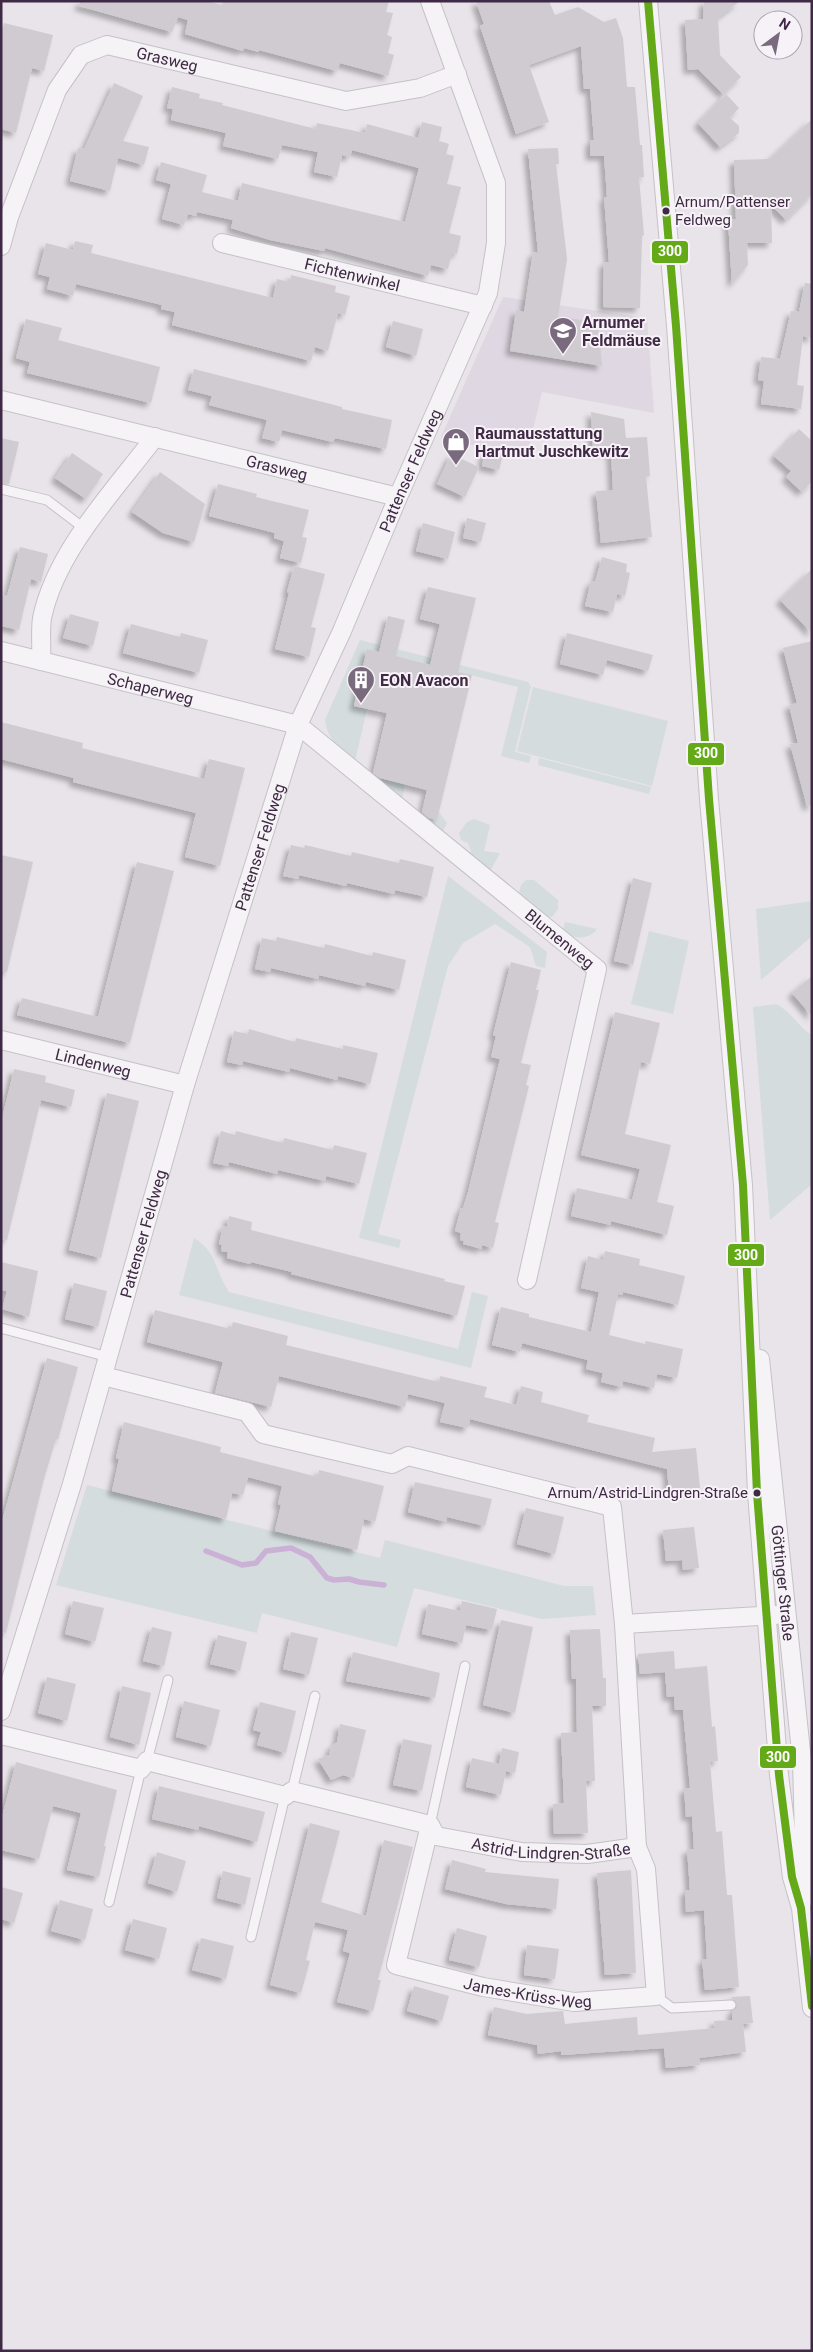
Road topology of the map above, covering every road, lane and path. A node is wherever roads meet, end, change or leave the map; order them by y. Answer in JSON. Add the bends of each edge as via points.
{"nodes":[{"id":1,"x":430,"y":1,"type":"edge"},
{"id":2,"x":648,"y":1,"type":"edge"},
{"id":3,"x":457,"y":74,"type":"junction"},
{"id":4,"x":222,"y":243,"type":"dead end"},
{"id":5,"x":1,"y":246,"type":"edge"},
{"id":6,"x":483,"y":306,"type":"junction"},
{"id":7,"x":1,"y":400,"type":"edge"},
{"id":8,"x":155,"y":437,"type":"junction"},
{"id":9,"x":1,"y":489,"type":"edge"},
{"id":10,"x":398,"y":497,"type":"junction"},
{"id":11,"x":86,"y":528,"type":"junction"},
{"id":12,"x":1,"y":651,"type":"edge"},
{"id":13,"x":41,"y":661,"type":"junction"},
{"id":14,"x":298,"y":725,"type":"junction"},
{"id":15,"x":1,"y":1040,"type":"edge"},
{"id":16,"x":185,"y":1085,"type":"junction"},
{"id":17,"x":748,"y":1258,"type":"junction"},
{"id":18,"x":527,"y":1280,"type":"dead end"},
{"id":19,"x":1,"y":1328,"type":"edge"},
{"id":20,"x":108,"y":1357,"type":"junction"},
{"id":21,"x":103,"y":1376,"type":"junction"},
{"id":22,"x":787,"y":1614,"type":"junction"},
{"id":23,"x":766,"y":1615,"type":"junction"},
{"id":24,"x":624,"y":1624,"type":"junction"},
{"id":25,"x":465,"y":1666,"type":"dead end"},
{"id":26,"x":168,"y":1680,"type":"dead end"},
{"id":27,"x":315,"y":1696,"type":"dead end"},
{"id":28,"x":1,"y":1711,"type":"edge"},
{"id":29,"x":1,"y":1735,"type":"edge"},
{"id":30,"x":144,"y":1765,"type":"junction"},
{"id":31,"x":288,"y":1793,"type":"junction"},
{"id":32,"x":430,"y":1824,"type":"junction"},
{"id":33,"x":637,"y":1847,"type":"junction"},
{"id":34,"x":108,"y":1902,"type":"dead end"},
{"id":35,"x":801,"y":1908,"type":"junction"},
{"id":36,"x":251,"y":1938,"type":"dead end"},
{"id":37,"x":656,"y":1996,"type":"junction"},
{"id":38,"x":731,"y":2005,"type":"dead end"},
{"id":39,"x":812,"y":2008,"type":"edge"}],
"edges":[{"from":1,"to":3,"type":"street","name":"Pattenser Feldweg"},
{"from":2,"to":17,"type":"street","name":"Göttinger Straße"},
{"from":3,"to":5,"type":"street","name":"Grasweg","via":[[420,88],[346,101],[107,45],[90,51],[81,55],[57,90]]},
{"from":3,"to":6,"type":"street","name":"Pattenser Feldweg","via":[[496,183],[496,244]]},
{"from":4,"to":6,"type":"street","name":"Fichtenwinkel"},
{"from":6,"to":10,"type":"street","name":"Pattenser Feldweg"},
{"from":7,"to":8,"type":"street","name":"Grasweg"},
{"from":8,"to":10,"type":"street","name":"Grasweg"},
{"from":8,"to":11,"type":"street"},
{"from":9,"to":11,"type":"lane","via":[[47,500]]},
{"from":10,"to":14,"type":"street","name":"Pattenser Feldweg"},
{"from":11,"to":13,"type":"street","via":[[55,576],[42,620]]},
{"from":12,"to":13,"type":"street","name":"Schaperweg"},
{"from":13,"to":14,"type":"street","name":"Schaperweg"},
{"from":14,"to":16,"type":"street","name":"Pattenser Feldweg"},
{"from":14,"to":18,"type":"street","name":"Blumenweg","via":[[597,969]]},
{"from":15,"to":16,"type":"street","name":"Lindenweg"},
{"from":16,"to":20,"type":"street","name":"Pattenser Feldweg"},
{"from":17,"to":22,"type":"street","name":"Göttinger Straße"},
{"from":17,"to":23,"type":"street","name":"Göttinger Straße","via":[[750,1372]]},
{"from":19,"to":20,"type":"lane"},
{"from":20,"to":21,"type":"street","name":"Pattenser Feldweg"},
{"from":21,"to":24,"type":"street","name":"Astrid-Lindgren-Straße","via":[[247,1412],[263,1434],[392,1464],[408,1456],[612,1507]]},
{"from":21,"to":28,"type":"street","name":"Pattenser Feldweg"},
{"from":22,"to":23,"type":"street"},
{"from":22,"to":35,"type":"street","name":"Göttinger Straße","via":[[802,1761],[805,1879]]},
{"from":23,"to":24,"type":"street"},
{"from":23,"to":35,"type":"street","name":"Göttinger Straße","via":[[779,1775],[792,1877]]},
{"from":24,"to":33,"type":"street","name":"Astrid-Lindgren-Straße"},
{"from":25,"to":32,"type":"lane"},
{"from":26,"to":30,"type":"lane"},
{"from":27,"to":31,"type":"lane"},
{"from":29,"to":30,"type":"street","name":"Astrid-Lindgren-Straße"},
{"from":30,"to":31,"type":"street","name":"Astrid-Lindgren-Straße"},
{"from":30,"to":34,"type":"lane"},
{"from":31,"to":32,"type":"street","name":"Astrid-Lindgren-Straße"},
{"from":31,"to":36,"type":"lane"},
{"from":32,"to":33,"type":"street","name":"Astrid-Lindgren-Straße","via":[[436,1836],[522,1852],[587,1854]]},
{"from":32,"to":37,"type":"street","name":"James-Krüss-Weg","via":[[396,1965],[483,1987],[574,2002]]},
{"from":33,"to":37,"type":"street","via":[[646,1869]]},
{"from":35,"to":39,"type":"street","name":"Göttinger Straße"},
{"from":37,"to":38,"type":"lane","via":[[672,2008]]}]}
